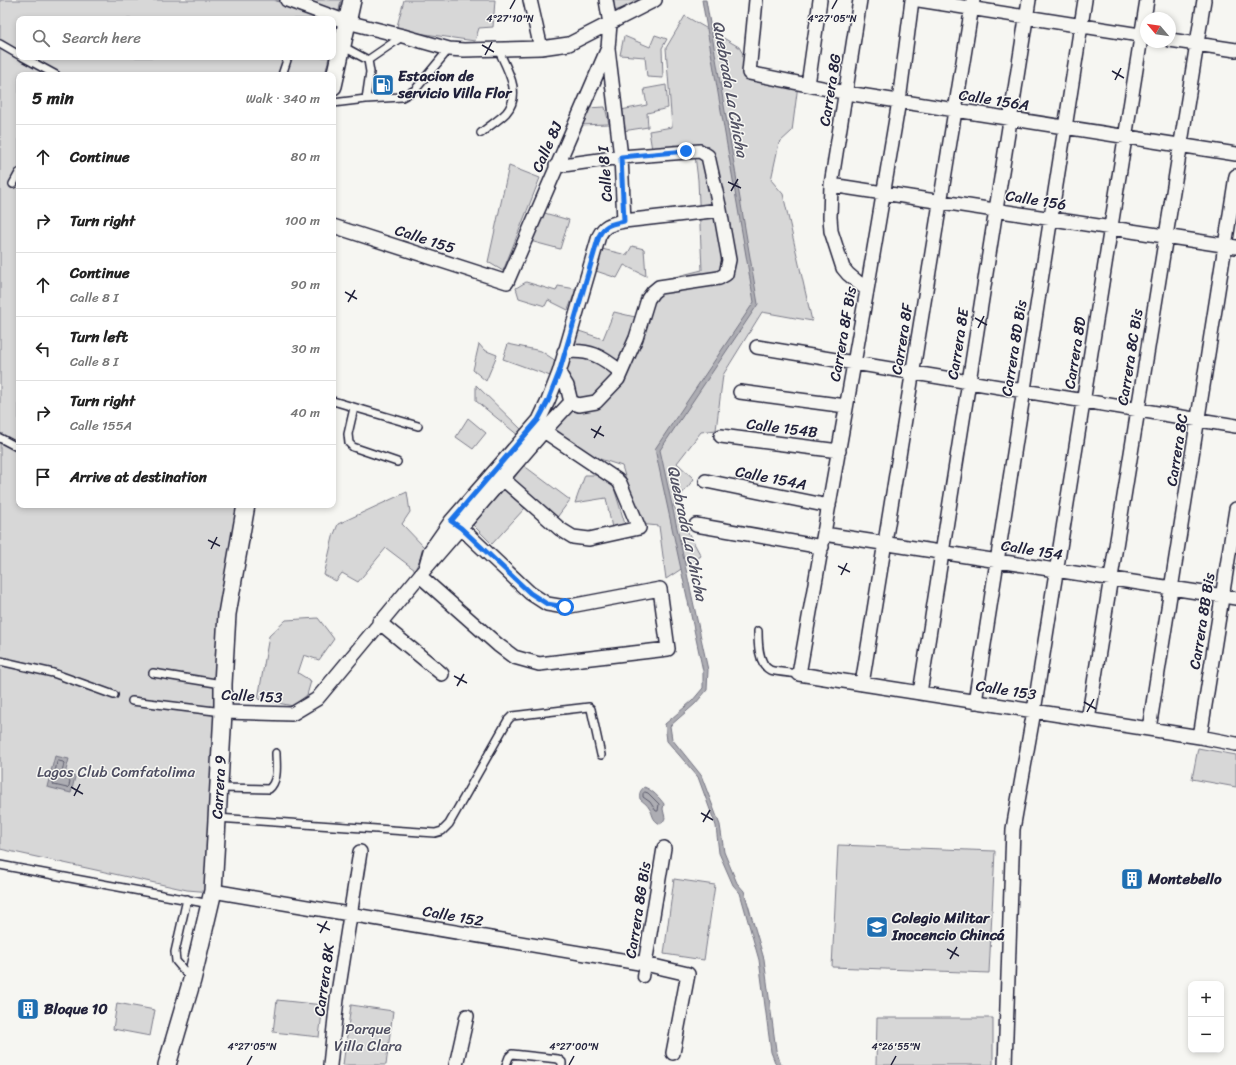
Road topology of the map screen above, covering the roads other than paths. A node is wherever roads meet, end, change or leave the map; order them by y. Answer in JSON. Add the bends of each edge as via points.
{"nodes":[{"id":1,"x":287,"y":0,"type":"edge"},
{"id":2,"x":352,"y":0,"type":"edge"},
{"id":3,"x":530,"y":0,"type":"edge"},
{"id":4,"x":606,"y":0,"type":"edge"},
{"id":5,"x":656,"y":0,"type":"edge"},
{"id":6,"x":756,"y":0,"type":"edge"},
{"id":7,"x":820,"y":0,"type":"edge"},
{"id":8,"x":860,"y":0,"type":"edge"},
{"id":9,"x":912,"y":0,"type":"edge"},
{"id":10,"x":919,"y":0,"type":"edge"},
{"id":11,"x":1029,"y":0,"type":"edge"},
{"id":12,"x":1085,"y":0,"type":"edge"},
{"id":13,"x":1147,"y":0,"type":"edge"},
{"id":14,"x":1204,"y":0,"type":"edge"},
{"id":15,"x":972,"y":4,"type":"edge"},
{"id":16,"x":1146,"y":12,"type":"edge"},
{"id":17,"x":331,"y":16,"type":"edge"},
{"id":18,"x":1026,"y":17,"type":"junction"},
{"id":19,"x":336,"y":18,"type":"edge"},
{"id":20,"x":347,"y":22,"type":"junction"},
{"id":21,"x":610,"y":24,"type":"junction"},
{"id":22,"x":1081,"y":26,"type":"junction"},
{"id":23,"x":1140,"y":35,"type":"edge"},
{"id":24,"x":403,"y":36,"type":"junction"},
{"id":25,"x":1176,"y":41,"type":"edge"},
{"id":26,"x":0,"y":44,"type":"edge"},
{"id":27,"x":1197,"y":44,"type":"junction"},
{"id":28,"x":341,"y":46,"type":"junction"},
{"id":29,"x":541,"y":48,"type":"junction"},
{"id":30,"x":608,"y":48,"type":"junction"},
{"id":31,"x":1142,"y":48,"type":"edge"},
{"id":32,"x":449,"y":49,"type":"junction"},
{"id":33,"x":498,"y":49,"type":"junction"},
{"id":34,"x":1236,"y":50,"type":"edge"},
{"id":35,"x":16,"y":53,"type":"edge"},
{"id":36,"x":28,"y":60,"type":"edge"},
{"id":37,"x":287,"y":60,"type":"edge"},
{"id":38,"x":368,"y":60,"type":"junction"},
{"id":39,"x":50,"y":72,"type":"edge"},
{"id":40,"x":283,"y":72,"type":"edge"},
{"id":41,"x":336,"y":72,"type":"edge"},
{"id":42,"x":808,"y":85,"type":"junction"},
{"id":43,"x":847,"y":93,"type":"junction"},
{"id":44,"x":366,"y":99,"type":"junction"},
{"id":45,"x":899,"y":101,"type":"junction"},
{"id":46,"x":336,"y":103,"type":"edge"},
{"id":47,"x":955,"y":110,"type":"junction"},
{"id":48,"x":1010,"y":118,"type":"junction"},
{"id":49,"x":1065,"y":127,"type":"junction"},
{"id":50,"x":481,"y":133,"type":"dead end"},
{"id":51,"x":1125,"y":137,"type":"junction"},
{"id":52,"x":1181,"y":146,"type":"junction"},
{"id":53,"x":1236,"y":154,"type":"edge"},
{"id":54,"x":621,"y":157,"type":"junction"},
{"id":55,"x":556,"y":166,"type":"junction"},
{"id":56,"x":1236,"y":176,"type":"edge"},
{"id":57,"x":16,"y":178,"type":"edge"},
{"id":58,"x":13,"y":184,"type":"dead end"},
{"id":59,"x":831,"y":185,"type":"junction"},
{"id":60,"x":883,"y":193,"type":"junction"},
{"id":61,"x":940,"y":202,"type":"junction"},
{"id":62,"x":720,"y":210,"type":"junction"},
{"id":63,"x":996,"y":210,"type":"junction"},
{"id":64,"x":1051,"y":219,"type":"junction"},
{"id":65,"x":624,"y":221,"type":"junction"},
{"id":66,"x":336,"y":227,"type":"edge"},
{"id":67,"x":1111,"y":228,"type":"junction"},
{"id":68,"x":1166,"y":236,"type":"junction"},
{"id":69,"x":1230,"y":246,"type":"edge"},
{"id":70,"x":507,"y":282,"type":"joint"},
{"id":71,"x":867,"y":290,"type":"junction"},
{"id":72,"x":757,"y":347,"type":"dead end"},
{"id":73,"x":564,"y":352,"type":"junction"},
{"id":74,"x":854,"y":364,"type":"junction"},
{"id":75,"x":621,"y":372,"type":"junction"},
{"id":76,"x":559,"y":373,"type":"junction"},
{"id":77,"x":912,"y":373,"type":"junction"},
{"id":78,"x":969,"y":382,"type":"junction"},
{"id":79,"x":1024,"y":391,"type":"junction"},
{"id":80,"x":740,"y":392,"type":"dead end"},
{"id":81,"x":1083,"y":401,"type":"junction"},
{"id":82,"x":336,"y":402,"type":"edge"},
{"id":83,"x":571,"y":402,"type":"junction"},
{"id":84,"x":846,"y":406,"type":"junction"},
{"id":85,"x":354,"y":408,"type":"junction"},
{"id":86,"x":1138,"y":410,"type":"junction"},
{"id":87,"x":1198,"y":420,"type":"junction"},
{"id":88,"x":418,"y":426,"type":"dead end"},
{"id":89,"x":1236,"y":426,"type":"edge"},
{"id":90,"x":544,"y":431,"type":"junction"},
{"id":91,"x":721,"y":436,"type":"dead end"},
{"id":92,"x":0,"y":438,"type":"edge"},
{"id":93,"x":16,"y":446,"type":"edge"},
{"id":94,"x":839,"y":451,"type":"junction"},
{"id":95,"x":397,"y":462,"type":"dead end"},
{"id":96,"x":503,"y":479,"type":"junction"},
{"id":97,"x":706,"y":481,"type":"dead end"},
{"id":98,"x":829,"y":506,"type":"junction"},
{"id":99,"x":245,"y":508,"type":"edge"},
{"id":100,"x":1236,"y":509,"type":"edge"},
{"id":101,"x":456,"y":525,"type":"junction"},
{"id":102,"x":696,"y":525,"type":"dead end"},
{"id":103,"x":823,"y":541,"type":"junction"},
{"id":104,"x":884,"y":544,"type":"junction"},
{"id":105,"x":942,"y":553,"type":"junction"},
{"id":106,"x":997,"y":561,"type":"junction"},
{"id":107,"x":1056,"y":570,"type":"junction"},
{"id":108,"x":422,"y":573,"type":"junction"},
{"id":109,"x":1111,"y":579,"type":"junction"},
{"id":110,"x":1171,"y":588,"type":"junction"},
{"id":111,"x":1222,"y":596,"type":"junction"},
{"id":112,"x":1236,"y":598,"type":"edge"},
{"id":113,"x":379,"y":622,"type":"junction"},
{"id":114,"x":758,"y":631,"type":"dead end"},
{"id":115,"x":0,"y":661,"type":"edge"},
{"id":116,"x":153,"y":673,"type":"dead end"},
{"id":117,"x":442,"y":674,"type":"dead end"},
{"id":118,"x":799,"y":674,"type":"junction"},
{"id":119,"x":223,"y":684,"type":"junction"},
{"id":120,"x":862,"y":684,"type":"junction"},
{"id":121,"x":920,"y":693,"type":"junction"},
{"id":122,"x":114,"y":696,"type":"dead end"},
{"id":123,"x":132,"y":701,"type":"dead end"},
{"id":124,"x":975,"y":702,"type":"junction"},
{"id":125,"x":1034,"y":711,"type":"junction"},
{"id":126,"x":223,"y":712,"type":"junction"},
{"id":127,"x":1088,"y":720,"type":"junction"},
{"id":128,"x":1149,"y":729,"type":"junction"},
{"id":129,"x":1200,"y":737,"type":"junction"},
{"id":130,"x":1236,"y":744,"type":"edge"},
{"id":131,"x":276,"y":753,"type":"dead end"},
{"id":132,"x":601,"y":755,"type":"dead end"},
{"id":133,"x":219,"y":788,"type":"junction"},
{"id":134,"x":217,"y":818,"type":"junction"},
{"id":135,"x":664,"y":848,"type":"dead end"},
{"id":136,"x":360,"y":852,"type":"dead end"},
{"id":137,"x":0,"y":865,"type":"edge"},
{"id":138,"x":211,"y":897,"type":"junction"},
{"id":139,"x":187,"y":899,"type":"junction"},
{"id":140,"x":350,"y":914,"type":"junction"},
{"id":141,"x":644,"y":971,"type":"junction"},
{"id":142,"x":192,"y":980,"type":"junction"},
{"id":143,"x":467,"y":1016,"type":"dead end"},
{"id":144,"x":672,"y":1053,"type":"dead end"},
{"id":145,"x":166,"y":1065,"type":"edge"},
{"id":146,"x":330,"y":1065,"type":"edge"},
{"id":147,"x":456,"y":1065,"type":"edge"},
{"id":148,"x":506,"y":1065,"type":"edge"},
{"id":149,"x":562,"y":1065,"type":"edge"},
{"id":150,"x":1005,"y":1065,"type":"edge"}],
"edges":[{"from":1,"to":17,"type":"street"},
{"from":2,"to":20,"type":"street"},
{"from":3,"to":29,"type":"street"},
{"from":4,"to":21,"type":"street","name":"Calle 8J"},
{"from":5,"to":21,"type":"street"},
{"from":6,"to":42,"type":"street","name":"Calle 156A","via":[[749,73]]},
{"from":7,"to":42,"type":"street"},
{"from":8,"to":43,"type":"street","name":"Carrera 8G"},
{"from":9,"to":45,"type":"street","name":"Carrera 8F Bis"},
{"from":10,"to":15,"type":"street"},
{"from":11,"to":18,"type":"street","name":"Carrera 8E"},
{"from":12,"to":22,"type":"street","name":"Carrera 8D Bis"},
{"from":13,"to":16,"type":"street","name":"Carrera 8D"},
{"from":14,"to":27,"type":"street","name":"Carrera 8C Bis"},
{"from":15,"to":18,"type":"street"},
{"from":15,"to":47,"type":"street","name":"Carrera 8F"},
{"from":18,"to":22,"type":"street"},
{"from":18,"to":48,"type":"street","name":"Carrera 8E"},
{"from":19,"to":20,"type":"street"},
{"from":20,"to":24,"type":"street"},
{"from":20,"to":28,"type":"street"},
{"from":21,"to":29,"type":"street","via":[[569,44]]},
{"from":21,"to":30,"type":"street","name":"Calle 8J"},
{"from":22,"to":23,"type":"street"},
{"from":22,"to":49,"type":"street","name":"Carrera 8D Bis"},
{"from":24,"to":32,"type":"street"},
{"from":24,"to":38,"type":"lane"},
{"from":25,"to":27,"type":"street"},
{"from":26,"to":35,"type":"lane"},
{"from":27,"to":34,"type":"street"},
{"from":27,"to":52,"type":"street","name":"Carrera 8C Bis"},
{"from":28,"to":38,"type":"lane"},
{"from":28,"to":41,"type":"street"},
{"from":29,"to":33,"type":"street"},
{"from":30,"to":54,"type":"street","name":"Calle 8 I"},
{"from":30,"to":55,"type":"street","name":"Calle 8J"},
{"from":31,"to":51,"type":"street","name":"Carrera 8D"},
{"from":32,"to":33,"type":"street"},
{"from":32,"to":44,"type":"lane","via":[[415,90],[402,97]]},
{"from":33,"to":50,"type":"lane","via":[[510,75],[514,92],[513,103],[506,113]]},
{"from":36,"to":39,"type":"lane"},
{"from":37,"to":40,"type":"lane"},
{"from":38,"to":44,"type":"lane","via":[[370,72]]},
{"from":42,"to":43,"type":"street","name":"Calle 156A"},
{"from":43,"to":45,"type":"street","name":"Calle 156A"},
{"from":43,"to":59,"type":"street","name":"Carrera 8G"},
{"from":44,"to":46,"type":"lane"},
{"from":45,"to":47,"type":"street","name":"Calle 156A"},
{"from":45,"to":60,"type":"street","name":"Carrera 8F Bis"},
{"from":47,"to":48,"type":"street","name":"Calle 156A"},
{"from":47,"to":61,"type":"street","name":"Carrera 8F"},
{"from":48,"to":49,"type":"street","name":"Calle 156A"},
{"from":48,"to":63,"type":"street","name":"Carrera 8E"},
{"from":49,"to":51,"type":"street","name":"Calle 156A"},
{"from":49,"to":64,"type":"street","name":"Carrera 8D Bis"},
{"from":51,"to":52,"type":"street","name":"Calle 156A"},
{"from":51,"to":67,"type":"street","name":"Carrera 8D"},
{"from":52,"to":53,"type":"street","name":"Calle 156A"},
{"from":52,"to":68,"type":"street","name":"Carrera 8C Bis"},
{"from":54,"to":55,"type":"street"},
{"from":54,"to":62,"type":"street","via":[[700,151],[708,156]]},
{"from":54,"to":65,"type":"street","name":"Calle 8 I"},
{"from":55,"to":70,"type":"street","name":"Calle 8J"},
{"from":56,"to":69,"type":"street","name":"Carrera 8C"},
{"from":57,"to":58,"type":"lane"},
{"from":59,"to":60,"type":"street","name":"Calle 156"},
{"from":59,"to":71,"type":"street","name":"Carrera 8G","via":[[831,231],[843,268]]},
{"from":60,"to":61,"type":"street","name":"Calle 156"},
{"from":60,"to":71,"type":"street","name":"Carrera 8F Bis"},
{"from":61,"to":63,"type":"street","name":"Calle 156"},
{"from":61,"to":77,"type":"street","name":"Carrera 8F"},
{"from":62,"to":65,"type":"street"},
{"from":62,"to":75,"type":"street","via":[[729,260],[726,274],[719,278],[659,287],[653,292],[648,299],[636,338]]},
{"from":63,"to":64,"type":"street","name":"Calle 156"},
{"from":63,"to":78,"type":"street","name":"Carrera 8E"},
{"from":64,"to":67,"type":"street","name":"Calle 156"},
{"from":64,"to":79,"type":"street","name":"Carrera 8D Bis"},
{"from":65,"to":73,"type":"street","name":"Calle 8 I","via":[[602,229]]},
{"from":66,"to":70,"type":"street","name":"Calle 155"},
{"from":67,"to":68,"type":"street","name":"Calle 156"},
{"from":67,"to":81,"type":"street","name":"Carrera 8D"},
{"from":68,"to":69,"type":"street","name":"Calle 156"},
{"from":68,"to":86,"type":"street","name":"Carrera 8C Bis"},
{"from":69,"to":87,"type":"street","name":"Carrera 8C"},
{"from":71,"to":74,"type":"street","name":"Carrera 8F Bis"},
{"from":72,"to":74,"type":"street"},
{"from":73,"to":75,"type":"street","via":[[578,350],[593,353]]},
{"from":73,"to":76,"type":"street","name":"Calle 8 I"},
{"from":74,"to":77,"type":"street"},
{"from":74,"to":84,"type":"street","name":"Carrera 8F Bis"},
{"from":75,"to":83,"type":"street","via":[[618,379],[596,402],[580,405]]},
{"from":76,"to":83,"type":"street","via":[[567,386]]},
{"from":76,"to":101,"type":"street","name":"Calle 8 I","via":[[538,420]]},
{"from":77,"to":78,"type":"street"},
{"from":77,"to":104,"type":"street","name":"Carrera 8F"},
{"from":78,"to":79,"type":"street"},
{"from":78,"to":105,"type":"street","name":"Carrera 8E"},
{"from":79,"to":81,"type":"street"},
{"from":79,"to":106,"type":"street","name":"Carrera 8D Bis"},
{"from":80,"to":84,"type":"street"},
{"from":81,"to":86,"type":"street"},
{"from":81,"to":107,"type":"street","name":"Carrera 8D"},
{"from":82,"to":85,"type":"lane"},
{"from":83,"to":90,"type":"street"},
{"from":84,"to":94,"type":"street","name":"Carrera 8F Bis"},
{"from":85,"to":88,"type":"lane"},
{"from":85,"to":95,"type":"lane","via":[[348,434],[349,443],[353,447]]},
{"from":86,"to":87,"type":"street"},
{"from":86,"to":109,"type":"street","name":"Carrera 8C Bis"},
{"from":87,"to":89,"type":"street"},
{"from":87,"to":110,"type":"street","name":"Carrera 8C"},
{"from":90,"to":96,"type":"street"},
{"from":90,"to":96,"type":"street","via":[[620,483],[639,528],[589,539],[573,537],[560,529]]},
{"from":91,"to":94,"type":"street","name":"Calle 154B"},
{"from":92,"to":93,"type":"lane"},
{"from":94,"to":98,"type":"street","name":"Carrera 8F Bis"},
{"from":96,"to":101,"type":"street"},
{"from":97,"to":98,"type":"street","name":"Calle 154A"},
{"from":98,"to":103,"type":"street","name":"Carrera 8F Bis"},
{"from":99,"to":119,"type":"street","name":"Carrera 9","via":[[227,614]]},
{"from":100,"to":111,"type":"street","name":"Carrera 8B Bis"},
{"from":101,"to":108,"type":"street","name":"Calle 153"},
{"from":101,"to":108,"type":"street","via":[[530,593],[547,604],[565,607],[660,589],[668,649],[538,664],[514,657]]},
{"from":102,"to":103,"type":"street","name":"Calle 154"},
{"from":103,"to":104,"type":"street","name":"Calle 154"},
{"from":103,"to":118,"type":"street","name":"Carrera 8F Bis"},
{"from":104,"to":105,"type":"street","name":"Calle 154"},
{"from":104,"to":120,"type":"street","name":"Carrera 8F"},
{"from":105,"to":106,"type":"street","name":"Calle 154"},
{"from":105,"to":121,"type":"street","name":"Carrera 8E"},
{"from":106,"to":107,"type":"street","name":"Calle 154"},
{"from":106,"to":124,"type":"street","name":"Carrera 8D Bis"},
{"from":107,"to":109,"type":"street","name":"Calle 154"},
{"from":107,"to":125,"type":"street","name":"Carrera 8D"},
{"from":108,"to":113,"type":"street","name":"Calle 153"},
{"from":109,"to":110,"type":"street","name":"Calle 154"},
{"from":109,"to":127,"type":"street","name":"Carrera 8C Bis"},
{"from":110,"to":111,"type":"street","name":"Calle 154"},
{"from":110,"to":128,"type":"street","name":"Carrera 8C"},
{"from":111,"to":112,"type":"street","name":"Calle 154"},
{"from":111,"to":129,"type":"street","name":"Carrera 8B Bis"},
{"from":113,"to":117,"type":"street"},
{"from":113,"to":126,"type":"street","name":"Calle 153","via":[[317,699],[292,714]]},
{"from":114,"to":118,"type":"lane","name":"Calle 153","via":[[758,647],[766,666],[770,670]]},
{"from":115,"to":122,"type":"lane","via":[[53,673]]},
{"from":116,"to":119,"type":"lane"},
{"from":118,"to":120,"type":"street","name":"Calle 153"},
{"from":119,"to":126,"type":"street","name":"Carrera 9"},
{"from":120,"to":121,"type":"street","name":"Calle 153"},
{"from":121,"to":124,"type":"street","name":"Calle 153"},
{"from":123,"to":126,"type":"lane","name":"Calle 153"},
{"from":124,"to":125,"type":"street","name":"Calle 153"},
{"from":125,"to":127,"type":"street","name":"Calle 153"},
{"from":125,"to":150,"type":"street","name":"Carrera 8D","via":[[1013,829]]},
{"from":126,"to":133,"type":"street","name":"Carrera 9"},
{"from":127,"to":128,"type":"street","name":"Calle 153"},
{"from":128,"to":129,"type":"street","name":"Calle 153"},
{"from":129,"to":130,"type":"street","name":"Calle 153"},
{"from":131,"to":133,"type":"lane","via":[[275,780],[269,789]]},
{"from":132,"to":134,"type":"lane","via":[[589,707],[512,716],[449,824],[442,831],[435,833]]},
{"from":133,"to":134,"type":"street","name":"Carrera 9"},
{"from":134,"to":138,"type":"street","name":"Carrera 9"},
{"from":135,"to":141,"type":"street","name":"Carrera 8G Bis"},
{"from":136,"to":140,"type":"street","name":"Carrera 8K"},
{"from":137,"to":139,"type":"lane"},
{"from":138,"to":139,"type":"lane"},
{"from":138,"to":140,"type":"street","name":"Calle 152"},
{"from":138,"to":142,"type":"street","name":"Carrera 9"},
{"from":139,"to":142,"type":"lane","via":[[175,952],[176,961]]},
{"from":140,"to":141,"type":"street","name":"Calle 152"},
{"from":140,"to":146,"type":"street","name":"Carrera 8K"},
{"from":141,"to":144,"type":"street","name":"Calle 152","via":[[688,974]]},
{"from":142,"to":145,"type":"street","name":"Carrera 9"},
{"from":143,"to":147,"type":"street"},
{"from":148,"to":149,"type":"lane","via":[[512,1054],[558,1059]]}]}
